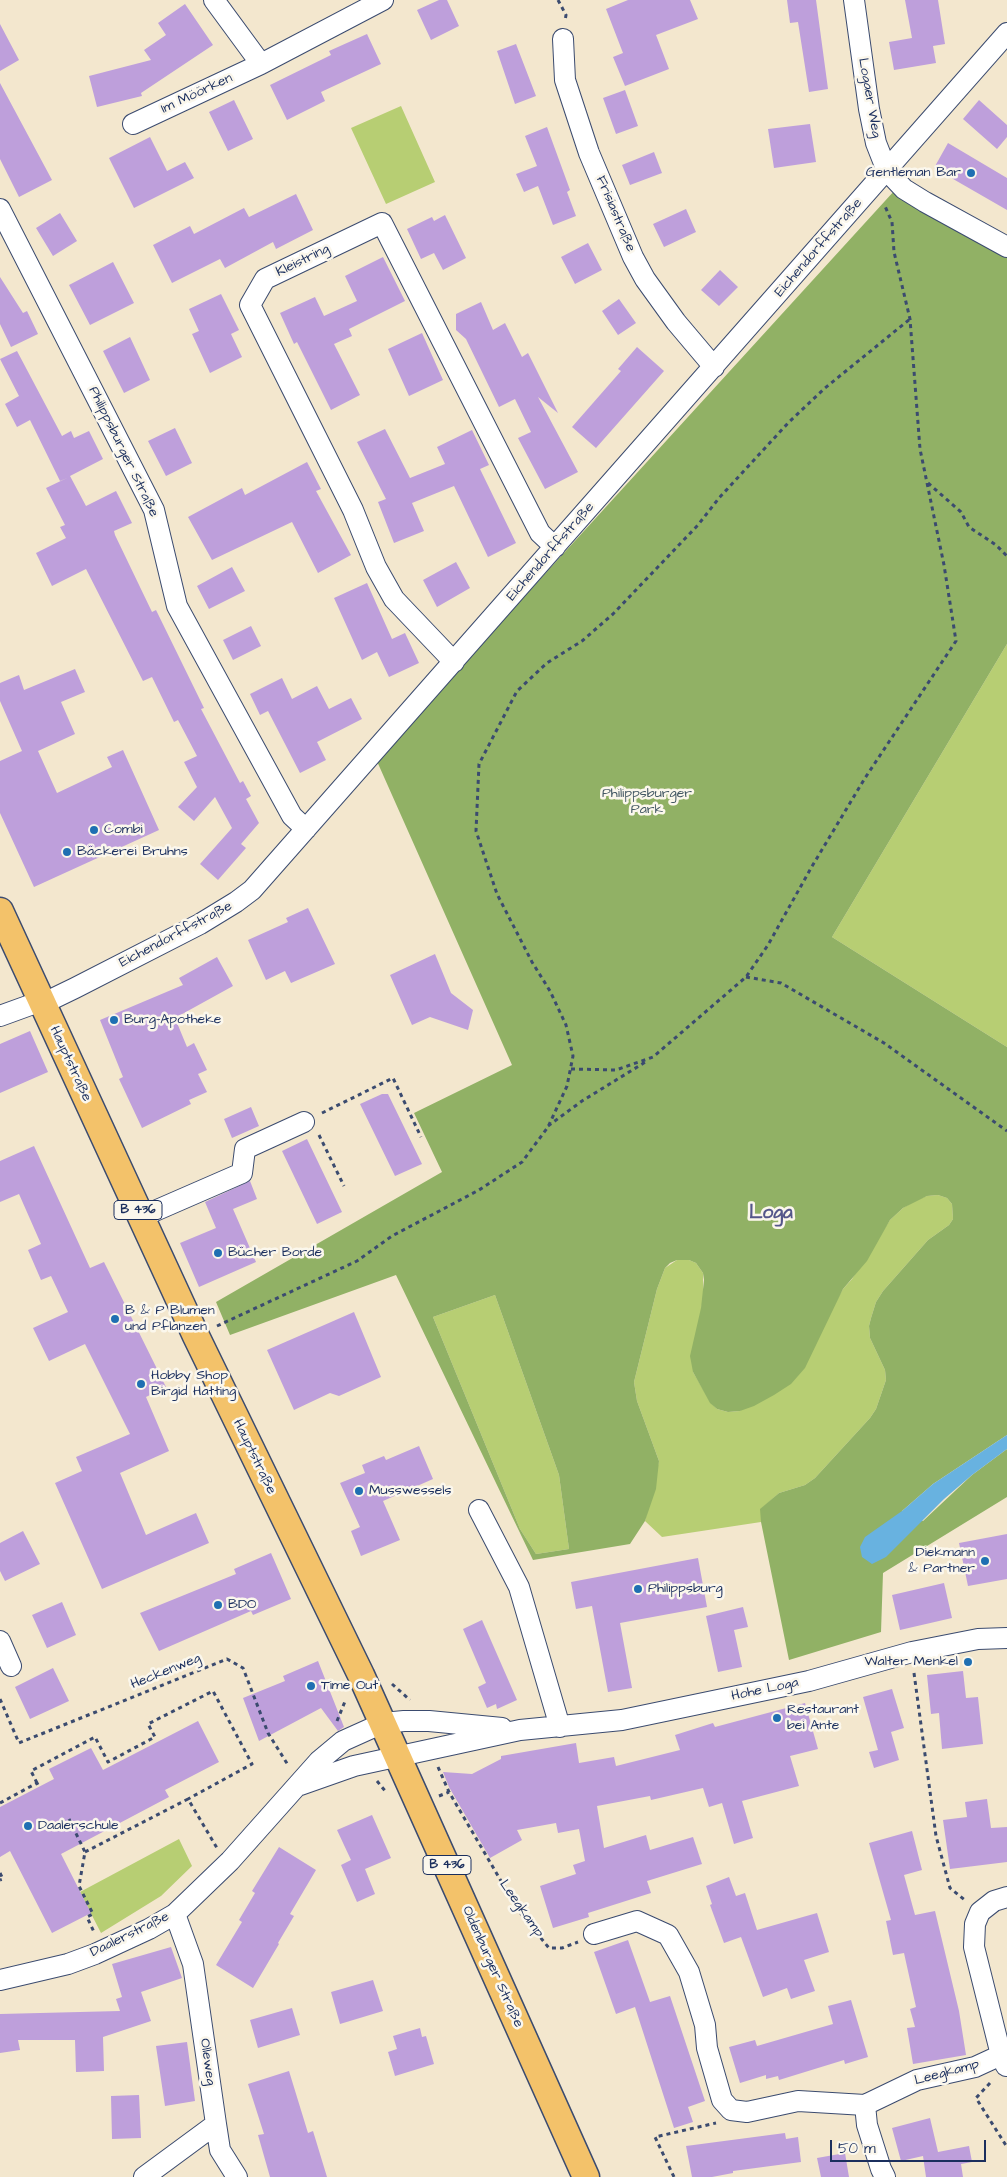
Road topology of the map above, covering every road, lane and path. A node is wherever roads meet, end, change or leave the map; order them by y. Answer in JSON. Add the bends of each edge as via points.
{"nodes":[{"id":1,"x":214,"y":0,"type":"edge"},
{"id":2,"x":383,"y":0,"type":"edge"},
{"id":3,"x":854,"y":0,"type":"edge"},
{"id":4,"x":1007,"y":33,"type":"edge"},
{"id":5,"x":563,"y":39,"type":"dead end"},
{"id":6,"x":261,"y":64,"type":"junction"},
{"id":7,"x":133,"y":124,"type":"dead end"},
{"id":8,"x":881,"y":178,"type":"junction"},
{"id":9,"x":0,"y":209,"type":"edge"},
{"id":10,"x":1007,"y":247,"type":"edge"},
{"id":11,"x":910,"y":319,"type":"junction"},
{"id":12,"x":714,"y":367,"type":"junction"},
{"id":13,"x":927,"y":482,"type":"junction"},
{"id":14,"x":555,"y":547,"type":"junction"},
{"id":15,"x":1007,"y":556,"type":"edge"},
{"id":16,"x":454,"y":662,"type":"junction"},
{"id":17,"x":306,"y":829,"type":"junction"},
{"id":18,"x":0,"y":911,"type":"edge"},
{"id":19,"x":746,"y":978,"type":"junction"},
{"id":20,"x":42,"y":1004,"type":"junction"},
{"id":21,"x":0,"y":1016,"type":"edge"},
{"id":22,"x":653,"y":1057,"type":"junction"},
{"id":23,"x":570,"y":1069,"type":"junction"},
{"id":24,"x":307,"y":1120,"type":"junction"},
{"id":25,"x":548,"y":1127,"type":"junction"},
{"id":26,"x":1007,"y":1131,"type":"edge"},
{"id":27,"x":421,"y":1137,"type":"dead end"},
{"id":28,"x":344,"y":1186,"type":"dead end"},
{"id":29,"x":141,"y":1217,"type":"junction"},
{"id":30,"x":216,"y":1326,"type":"dead end"},
{"id":31,"x":479,"y":1510,"type":"dead end"},
{"id":32,"x":1007,"y":1638,"type":"edge"},
{"id":33,"x":0,"y":1641,"type":"edge"},
{"id":34,"x":912,"y":1652,"type":"junction"},
{"id":35,"x":11,"y":1666,"type":"dead end"},
{"id":36,"x":389,"y":1680,"type":"dead end"},
{"id":37,"x":0,"y":1699,"type":"edge"},
{"id":38,"x":429,"y":1721,"type":"junction"},
{"id":39,"x":383,"y":1724,"type":"junction"},
{"id":40,"x":560,"y":1727,"type":"junction"},
{"id":41,"x":520,"y":1730,"type":"junction"},
{"id":42,"x":432,"y":1749,"type":"junction"},
{"id":43,"x":398,"y":1757,"type":"junction"},
{"id":44,"x":300,"y":1785,"type":"junction"},
{"id":45,"x":188,"y":1799,"type":"junction"},
{"id":46,"x":0,"y":1803,"type":"edge"},
{"id":47,"x":69,"y":1819,"type":"dead end"},
{"id":48,"x":85,"y":1852,"type":"junction"},
{"id":49,"x":230,"y":1861,"type":"junction"},
{"id":50,"x":0,"y":1873,"type":"edge"},
{"id":51,"x":0,"y":1880,"type":"edge"},
{"id":52,"x":1007,"y":1897,"type":"edge"},
{"id":53,"x":980,"y":1912,"type":"junction"},
{"id":54,"x":175,"y":1914,"type":"junction"},
{"id":55,"x":594,"y":1934,"type":"joint"},
{"id":56,"x":102,"y":1951,"type":"junction"},
{"id":57,"x":0,"y":1980,"type":"edge"},
{"id":58,"x":1004,"y":2061,"type":"edge"},
{"id":59,"x":865,"y":2105,"type":"junction"},
{"id":60,"x":731,"y":2110,"type":"junction"},
{"id":61,"x":216,"y":2124,"type":"junction"},
{"id":62,"x":1007,"y":2148,"type":"edge"},
{"id":63,"x":144,"y":2177,"type":"edge"},
{"id":64,"x":237,"y":2177,"type":"edge"},
{"id":65,"x":586,"y":2177,"type":"edge"},
{"id":66,"x":674,"y":2177,"type":"edge"},
{"id":67,"x":885,"y":2177,"type":"edge"}],
"edges":[{"from":1,"to":6,"type":"street"},
{"from":2,"to":6,"type":"street","name":"Im Möörken"},
{"from":3,"to":8,"type":"street","name":"Logaer Weg"},
{"from":4,"to":8,"type":"street","name":"Eichendorffstraße"},
{"from":5,"to":12,"type":"street","name":"Frisiastraße","via":[[565,80],[589,153],[633,257],[676,322]]},
{"from":6,"to":7,"type":"street","name":"Im Möörken"},
{"from":8,"to":10,"type":"street","name":"Logaer Weg"},
{"from":8,"to":11,"type":"path"},
{"from":8,"to":12,"type":"street","name":"Eichendorffstraße"},
{"from":9,"to":17,"type":"street","name":"Philippsburger Straße","via":[[154,510],[177,606],[292,816]]},
{"from":11,"to":13,"type":"path","via":[[920,449]]},
{"from":11,"to":23,"type":"path","via":[[832,382],[789,422],[698,525],[613,614],[582,641],[547,663],[517,691],[479,764],[476,831],[497,894],[566,1025],[573,1056]]},
{"from":12,"to":14,"type":"street","name":"Eichendorffstraße"},
{"from":13,"to":15,"type":"path","via":[[961,512],[969,528]]},
{"from":13,"to":19,"type":"path","via":[[956,641],[865,778]]},
{"from":14,"to":16,"type":"street","name":"Eichendorffstraße"},
{"from":14,"to":16,"type":"street","name":"Kleistring","via":[[540,533],[382,223],[265,279],[250,305],[353,510],[376,567],[394,599]]},
{"from":16,"to":17,"type":"street","name":"Eichendorffstraße"},
{"from":17,"to":20,"type":"street","name":"Eichendorffstraße","via":[[252,890],[236,902],[200,924]]},
{"from":18,"to":20,"type":"main road","name":"Hauptstraße","number":"B 436"},
{"from":19,"to":22,"type":"path"},
{"from":19,"to":26,"type":"path","via":[[781,983],[884,1043]]},
{"from":20,"to":21,"type":"street","name":"Eichendorffstraße"},
{"from":20,"to":29,"type":"main road","name":"Hauptstraße","number":"B 436"},
{"from":22,"to":23,"type":"path","via":[[616,1070]]},
{"from":22,"to":25,"type":"path","via":[[582,1101]]},
{"from":23,"to":25,"type":"path","via":[[567,1086]]},
{"from":24,"to":27,"type":"path","via":[[393,1078]]},
{"from":24,"to":28,"type":"path"},
{"from":24,"to":29,"type":"street","via":[[245,1149],[242,1173]]},
{"from":25,"to":30,"type":"path","via":[[522,1162],[479,1190],[392,1236],[357,1261]]},
{"from":29,"to":39,"type":"main road","name":"Hauptstraße","number":"B 436"},
{"from":31,"to":40,"type":"street","via":[[519,1588]]},
{"from":32,"to":34,"type":"street","name":"Hohe Loga","via":[[978,1639]]},
{"from":33,"to":35,"type":"street"},
{"from":34,"to":40,"type":"street","name":"Hohe Loga","via":[[790,1685],[622,1720]]},
{"from":34,"to":53,"type":"path","via":[[936,1836],[950,1888]]},
{"from":36,"to":38,"type":"path","via":[[406,1698],[426,1708]]},
{"from":37,"to":44,"type":"path","name":"Heckenweg","via":[[19,1743],[227,1659],[243,1668],[268,1732]]},
{"from":38,"to":39,"type":"street","name":"Hohe Loga"},
{"from":38,"to":41,"type":"street","name":"Hohe Loga"},
{"from":39,"to":43,"type":"main road","number":"B 436"},
{"from":39,"to":44,"type":"street","name":"Daalerstraße","via":[[343,1741],[319,1761]]},
{"from":40,"to":41,"type":"street","name":"Hohe Loga"},
{"from":41,"to":42,"type":"street","name":"Hohe Loga"},
{"from":42,"to":43,"type":"street","name":"Hohe Loga"},
{"from":42,"to":55,"type":"path","name":"Leegkamp","via":[[449,1792],[478,1844],[518,1910],[549,1948],[562,1948]]},
{"from":43,"to":44,"type":"street","name":"Daalerstraße","via":[[339,1770]]},
{"from":43,"to":65,"type":"main road","name":"Oldenburger Straße","number":"B 436"},
{"from":44,"to":49,"type":"street","name":"Daalerstraße"},
{"from":45,"to":46,"type":"path","via":[[252,1764],[213,1691],[148,1724],[155,1737],[108,1762],[95,1737],[31,1771],[38,1785]]},
{"from":45,"to":48,"type":"path"},
{"from":45,"to":49,"type":"path","via":[[213,1845]]},
{"from":47,"to":48,"type":"path"},
{"from":48,"to":56,"type":"path","via":[[79,1886],[93,1914],[87,1917]]},
{"from":49,"to":54,"type":"street","name":"Daalerstraße"},
{"from":50,"to":51,"type":"path","via":[[3,1879]]},
{"from":52,"to":53,"type":"street","via":[[994,1901]]},
{"from":53,"to":58,"type":"street","via":[[974,1924],[974,1946]]},
{"from":54,"to":56,"type":"street","name":"Daalerstraße"},
{"from":54,"to":61,"type":"street","name":"Olleweg","via":[[193,1964]]},
{"from":55,"to":60,"type":"street","via":[[637,1921],[668,1935],[689,1972],[722,2100]]},
{"from":56,"to":57,"type":"street","name":"Daalerstraße","via":[[68,1964]]},
{"from":58,"to":59,"type":"street","name":"Leegkamp","via":[[917,2080]]},
{"from":58,"to":62,"type":"path","via":[[1002,2072],[976,2098]]},
{"from":59,"to":60,"type":"street","name":"Leegkamp","via":[[798,2101],[747,2112]]},
{"from":59,"to":67,"type":"street","via":[[867,2125]]},
{"from":60,"to":66,"type":"path","via":[[721,2122],[655,2137]]},
{"from":61,"to":63,"type":"street"},
{"from":61,"to":64,"type":"street","name":"Olleweg","via":[[220,2150]]}]}
